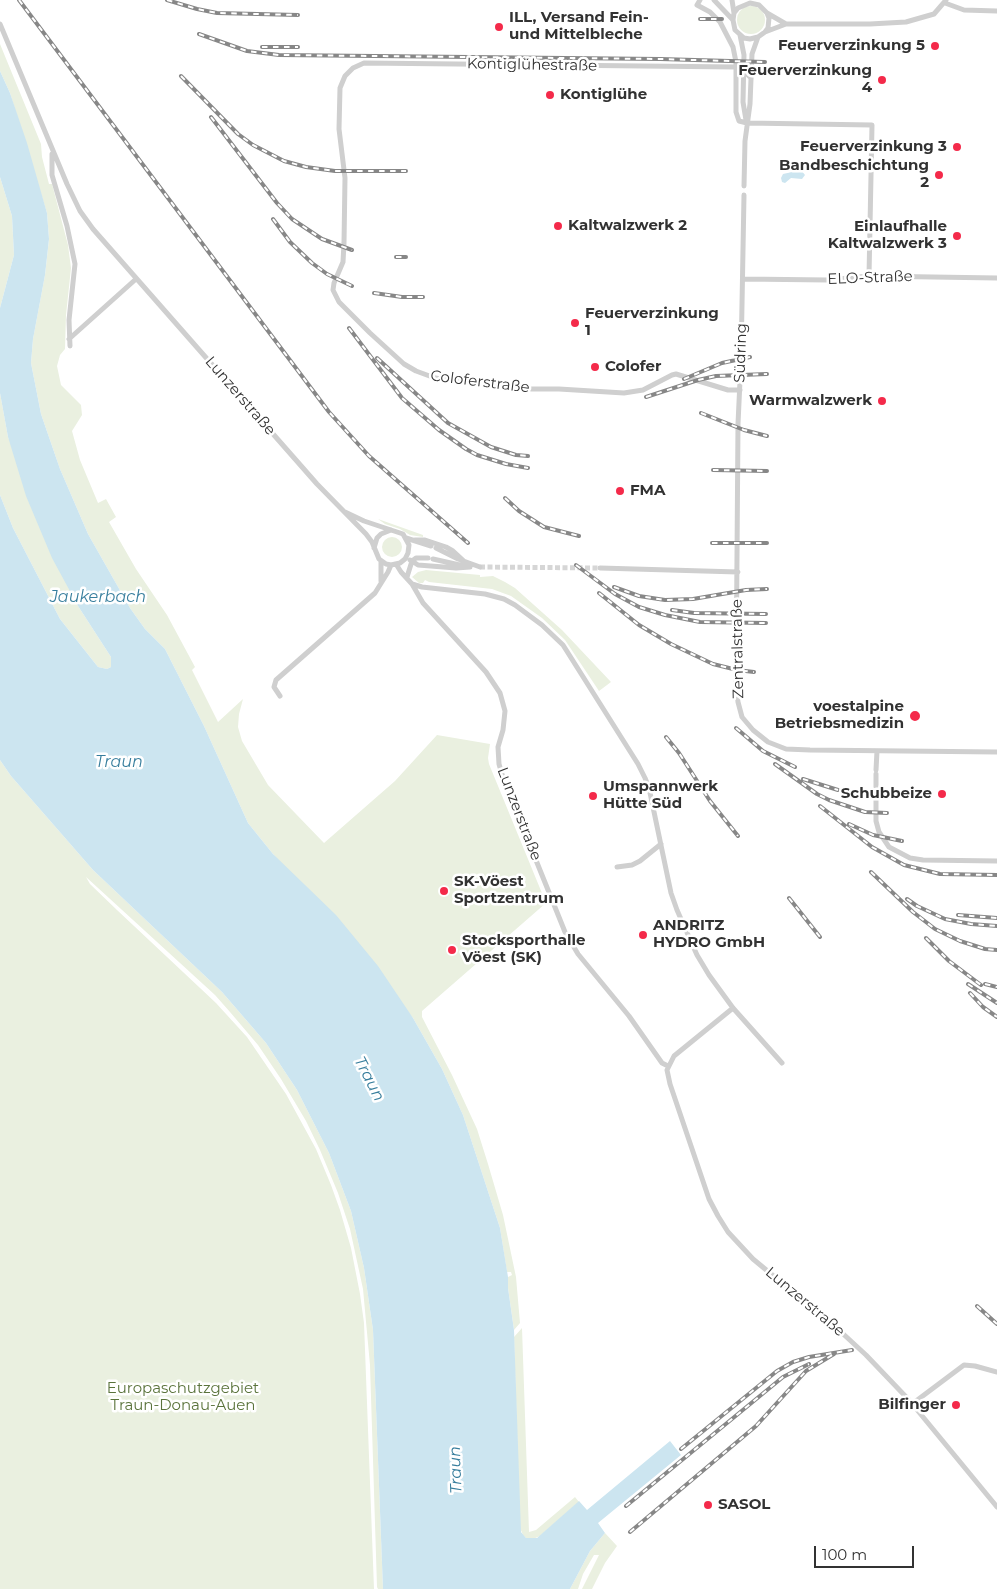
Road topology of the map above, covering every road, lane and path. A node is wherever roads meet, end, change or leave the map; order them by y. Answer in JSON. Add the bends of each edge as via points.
{"nodes":[{"id":1,"x":732,"y":0,"type":"edge"},
{"id":2,"x":749,"y":1,"type":"edge"},
{"id":3,"x":945,"y":1,"type":"edge"},
{"id":4,"x":698,"y":2,"type":"edge"},
{"id":5,"x":715,"y":2,"type":"edge"},
{"id":6,"x":997,"y":11,"type":"edge"},
{"id":7,"x":710,"y":12,"type":"junction"},
{"id":8,"x":734,"y":13,"type":"junction"},
{"id":9,"x":767,"y":13,"type":"junction"},
{"id":10,"x":733,"y":23,"type":"junction"},
{"id":11,"x":0,"y":24,"type":"edge"},
{"id":12,"x":786,"y":24,"type":"junction"},
{"id":13,"x":725,"y":29,"type":"junction"},
{"id":14,"x":765,"y":32,"type":"junction"},
{"id":15,"x":740,"y":35,"type":"junction"},
{"id":16,"x":758,"y":37,"type":"junction"},
{"id":17,"x":736,"y":67,"type":"junction"},
{"id":18,"x":744,"y":71,"type":"junction"},
{"id":19,"x":751,"y":78,"type":"junction"},
{"id":20,"x":340,"y":88,"type":"joint"},
{"id":21,"x":747,"y":123,"type":"junction"},
{"id":22,"x":53,"y":151,"type":"junction"},
{"id":23,"x":744,"y":186,"type":"dead end"},
{"id":24,"x":744,"y":195,"type":"dead end"},
{"id":25,"x":869,"y":276,"type":"junction"},
{"id":26,"x":997,"y":278,"type":"edge"},
{"id":27,"x":136,"y":279,"type":"junction"},
{"id":28,"x":743,"y":279,"type":"junction"},
{"id":29,"x":69,"y":339,"type":"junction"},
{"id":30,"x":70,"y":346,"type":"dead end"},
{"id":31,"x":740,"y":390,"type":"junction"},
{"id":32,"x":345,"y":512,"type":"junction"},
{"id":33,"x":391,"y":530,"type":"junction"},
{"id":34,"x":406,"y":538,"type":"junction"},
{"id":35,"x":415,"y":540,"type":"junction"},
{"id":36,"x":374,"y":548,"type":"junction"},
{"id":37,"x":404,"y":559,"type":"junction"},
{"id":38,"x":412,"y":561,"type":"junction"},
{"id":39,"x":381,"y":562,"type":"junction"},
{"id":40,"x":394,"y":564,"type":"junction"},
{"id":41,"x":468,"y":565,"type":"junction"},
{"id":42,"x":600,"y":568,"type":"tunnel mouth"},
{"id":43,"x":388,"y":572,"type":"junction"},
{"id":44,"x":401,"y":572,"type":"junction"},
{"id":45,"x":738,"y":572,"type":"junction"},
{"id":46,"x":406,"y":577,"type":"junction"},
{"id":47,"x":412,"y":584,"type":"junction"},
{"id":48,"x":380,"y":585,"type":"junction"},
{"id":49,"x":280,"y":696,"type":"dead end"},
{"id":50,"x":876,"y":751,"type":"junction"},
{"id":51,"x":997,"y":752,"type":"edge"},
{"id":52,"x":661,"y":844,"type":"junction"},
{"id":53,"x":997,"y":861,"type":"edge"},
{"id":54,"x":617,"y":867,"type":"dead end"},
{"id":55,"x":733,"y":1008,"type":"junction"},
{"id":56,"x":782,"y":1062,"type":"dead end"},
{"id":57,"x":668,"y":1066,"type":"junction"},
{"id":58,"x":997,"y":1372,"type":"edge"},
{"id":59,"x":912,"y":1404,"type":"junction"},
{"id":60,"x":997,"y":1507,"type":"edge"}],
"edges":[{"from":1,"to":8,"type":"street"},
{"from":2,"to":8,"type":"street"},
{"from":2,"to":9,"type":"street"},
{"from":3,"to":6,"type":"street","via":[[964,10]]},
{"from":3,"to":12,"type":"street","via":[[934,14],[906,22]]},
{"from":4,"to":7,"type":"street"},
{"from":5,"to":7,"type":"street"},
{"from":5,"to":10,"type":"street"},
{"from":7,"to":13,"type":"street"},
{"from":8,"to":10,"type":"street"},
{"from":9,"to":12,"type":"street"},
{"from":9,"to":14,"type":"street","via":[[769,23]]},
{"from":10,"to":13,"type":"street"},
{"from":10,"to":15,"type":"street"},
{"from":11,"to":22,"type":"street","name":"Lunzerstraße"},
{"from":12,"to":14,"type":"street"},
{"from":13,"to":17,"type":"street","via":[[736,54]]},
{"from":14,"to":16,"type":"street"},
{"from":15,"to":16,"type":"street","via":[[750,39]]},
{"from":15,"to":18,"type":"street"},
{"from":16,"to":19,"type":"street","via":[[752,54]]},
{"from":17,"to":18,"type":"street"},
{"from":17,"to":20,"type":"street","name":"Kontiglühestraße","via":[[364,63],[352,68]]},
{"from":17,"to":21,"type":"street","via":[[737,117]]},
{"from":18,"to":19,"type":"street"},
{"from":18,"to":21,"type":"street"},
{"from":19,"to":21,"type":"street"},
{"from":20,"to":31,"type":"street","name":"Coloferstraße","via":[[340,129],[346,178],[344,242],[343,262],[333,290],[339,302],[404,364],[435,378],[515,388],[624,393],[644,390],[676,374],[728,390]]},
{"from":21,"to":23,"type":"street"},
{"from":21,"to":25,"type":"street","via":[[872,125]]},
{"from":22,"to":27,"type":"street","name":"Lunzerstraße","via":[[80,210],[97,235]]},
{"from":22,"to":29,"type":"street","via":[[52,175],[75,264]]},
{"from":24,"to":28,"type":"street","name":"Südring"},
{"from":25,"to":26,"type":"street","name":"ELO-Straße"},
{"from":25,"to":28,"type":"street","name":"ELO-Straße","via":[[828,280]]},
{"from":27,"to":29,"type":"street"},
{"from":27,"to":32,"type":"street","name":"Lunzerstraße"},
{"from":28,"to":31,"type":"street","name":"Südring"},
{"from":29,"to":30,"type":"street"},
{"from":31,"to":45,"type":"street","name":"Südring"},
{"from":32,"to":33,"type":"street","name":"Lunzerstraße"},
{"from":32,"to":36,"type":"street","name":"Lunzerstraße","via":[[366,534]]},
{"from":33,"to":34,"type":"street","name":"Lunzerstraße"},
{"from":33,"to":36,"type":"street","via":[[377,538]]},
{"from":34,"to":35,"type":"street"},
{"from":34,"to":37,"type":"street","via":[[409,545]]},
{"from":35,"to":41,"type":"street"},
{"from":35,"to":41,"type":"street","via":[[446,547]]},
{"from":36,"to":39,"type":"street","name":"Lunzerstraße"},
{"from":37,"to":38,"type":"street"},
{"from":37,"to":40,"type":"street"},
{"from":37,"to":46,"type":"street"},
{"from":38,"to":41,"type":"street","via":[[431,558]]},
{"from":38,"to":41,"type":"street","via":[[418,565],[456,568]]},
{"from":38,"to":46,"type":"street"},
{"from":39,"to":40,"type":"street"},
{"from":39,"to":48,"type":"street","name":"Lunzerstraße"},
{"from":40,"to":43,"type":"street"},
{"from":40,"to":44,"type":"street","name":"Lunzerstraße"},
{"from":42,"to":45,"type":"street"},
{"from":43,"to":44,"type":"street"},
{"from":43,"to":48,"type":"street"},
{"from":44,"to":46,"type":"street","name":"Lunzerstraße"},
{"from":45,"to":50,"type":"street","name":"Zentralstraße","via":[[737,691],[740,710],[747,724],[768,742],[786,749]]},
{"from":46,"to":47,"type":"street","name":"Lunzerstraße"},
{"from":47,"to":52,"type":"street","via":[[504,599],[560,642],[638,764],[649,788]]},
{"from":47,"to":57,"type":"street","name":"Lunzerstraße","via":[[423,603],[485,671],[500,693],[505,711],[498,747],[499,764],[569,941],[639,1028],[662,1063]]},
{"from":48,"to":49,"type":"street","via":[[276,680],[274,686]]},
{"from":50,"to":51,"type":"street","name":"Zentralstraße"},
{"from":50,"to":53,"type":"street","via":[[876,821],[889,847],[910,858],[923,860]]},
{"from":52,"to":54,"type":"street","via":[[640,861]]},
{"from":52,"to":55,"type":"street","via":[[672,893],[687,933],[709,976]]},
{"from":55,"to":56,"type":"street"},
{"from":55,"to":57,"type":"street","via":[[674,1056]]},
{"from":57,"to":59,"type":"street","name":"Lunzerstraße","via":[[667,1075],[709,1199],[728,1232],[753,1259],[860,1349]]},
{"from":58,"to":59,"type":"street","via":[[964,1365]]},
{"from":59,"to":60,"type":"street","name":"Lunzerstraße"}]}
